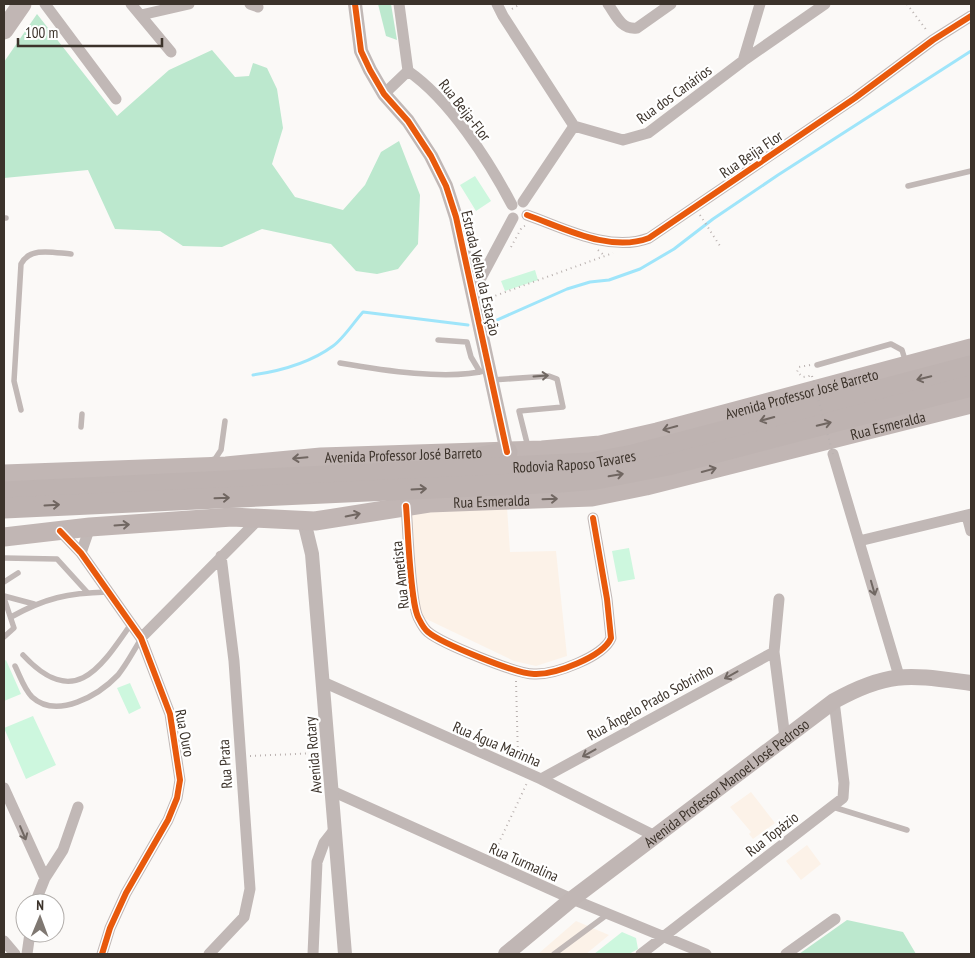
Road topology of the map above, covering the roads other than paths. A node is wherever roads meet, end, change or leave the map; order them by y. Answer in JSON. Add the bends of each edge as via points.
{"nodes":[{"id":1,"x":22,"y":4,"type":"edge"},
{"id":2,"x":45,"y":4,"type":"edge"},
{"id":3,"x":131,"y":4,"type":"edge"},
{"id":4,"x":189,"y":4,"type":"edge"},
{"id":5,"x":355,"y":4,"type":"edge"},
{"id":6,"x":399,"y":4,"type":"edge"},
{"id":7,"x":497,"y":4,"type":"edge"},
{"id":8,"x":608,"y":4,"type":"edge"},
{"id":9,"x":671,"y":4,"type":"edge"},
{"id":10,"x":760,"y":4,"type":"edge"},
{"id":11,"x":825,"y":4,"type":"edge"},
{"id":12,"x":141,"y":15,"type":"junction"},
{"id":13,"x":971,"y":16,"type":"edge"},
{"id":14,"x":4,"y":30,"type":"edge"},
{"id":15,"x":170,"y":52,"type":"dead end"},
{"id":16,"x":743,"y":61,"type":"junction"},
{"id":17,"x":408,"y":71,"type":"junction"},
{"id":18,"x":384,"y":94,"type":"junction"},
{"id":19,"x":116,"y":99,"type":"dead end"},
{"id":20,"x":574,"y":126,"type":"junction"},
{"id":21,"x":971,"y":171,"type":"edge"},
{"id":22,"x":908,"y":186,"type":"dead end"},
{"id":23,"x":517,"y":204,"type":"junction"},
{"id":24,"x":514,"y":218,"type":"junction"},
{"id":25,"x":528,"y":220,"type":"junction"},
{"id":26,"x":71,"y":254,"type":"dead end"},
{"id":27,"x":478,"y":294,"type":"junction"},
{"id":28,"x":483,"y":339,"type":"junction"},
{"id":29,"x":438,"y":340,"type":"dead end"},
{"id":30,"x":466,"y":342,"type":"junction"},
{"id":31,"x":971,"y":348,"type":"edge"},
{"id":32,"x":340,"y":363,"type":"dead end"},
{"id":33,"x":816,"y":365,"type":"dead end"},
{"id":34,"x":906,"y":365,"type":"junction"},
{"id":35,"x":971,"y":366,"type":"edge"},
{"id":36,"x":487,"y":374,"type":"junction"},
{"id":37,"x":971,"y":386,"type":"edge"},
{"id":38,"x":971,"y":404,"type":"edge"},
{"id":39,"x":21,"y":410,"type":"dead end"},
{"id":40,"x":82,"y":414,"type":"dead end"},
{"id":41,"x":225,"y":421,"type":"dead end"},
{"id":42,"x":81,"y":426,"type":"dead end"},
{"id":43,"x":528,"y":450,"type":"junction"},
{"id":44,"x":507,"y":452,"type":"junction"},
{"id":45,"x":833,"y":454,"type":"road end"},
{"id":46,"x":198,"y":461,"type":"dead end"},
{"id":47,"x":228,"y":463,"type":"dead end"},
{"id":48,"x":38,"y":468,"type":"dead end"},
{"id":49,"x":4,"y":474,"type":"edge"},
{"id":50,"x":4,"y":492,"type":"edge"},
{"id":51,"x":169,"y":493,"type":"junction"},
{"id":52,"x":406,"y":506,"type":"junction"},
{"id":53,"x":4,"y":508,"type":"edge"},
{"id":54,"x":969,"y":515,"type":"edge"},
{"id":55,"x":260,"y":518,"type":"junction"},
{"id":56,"x":593,"y":518,"type":"dead end"},
{"id":57,"x":313,"y":520,"type":"junction"},
{"id":58,"x":90,"y":527,"type":"junction"},
{"id":59,"x":60,"y":530,"type":"junction"},
{"id":60,"x":971,"y":531,"type":"edge"},
{"id":61,"x":4,"y":537,"type":"edge"},
{"id":62,"x":859,"y":541,"type":"junction"},
{"id":63,"x":81,"y":553,"type":"junction"},
{"id":64,"x":221,"y":556,"type":"junction"},
{"id":65,"x":4,"y":558,"type":"edge"},
{"id":66,"x":18,"y":572,"type":"dead end"},
{"id":67,"x":4,"y":582,"type":"edge"},
{"id":68,"x":87,"y":592,"type":"junction"},
{"id":69,"x":110,"y":592,"type":"junction"},
{"id":70,"x":4,"y":597,"type":"edge"},
{"id":71,"x":779,"y":600,"type":"dead end"},
{"id":72,"x":34,"y":604,"type":"junction"},
{"id":73,"x":11,"y":617,"type":"junction"},
{"id":74,"x":131,"y":623,"type":"junction"},
{"id":75,"x":4,"y":637,"type":"edge"},
{"id":76,"x":141,"y":638,"type":"junction"},
{"id":77,"x":774,"y":652,"type":"junction"},
{"id":78,"x":23,"y":655,"type":"dead end"},
{"id":79,"x":15,"y":666,"type":"dead end"},
{"id":80,"x":899,"y":676,"type":"junction"},
{"id":81,"x":323,"y":682,"type":"junction"},
{"id":82,"x":971,"y":684,"type":"edge"},
{"id":83,"x":834,"y":701,"type":"junction"},
{"id":84,"x":785,"y":738,"type":"junction"},
{"id":85,"x":536,"y":777,"type":"junction"},
{"id":86,"x":4,"y":788,"type":"edge"},
{"id":87,"x":332,"y":792,"type":"junction"},
{"id":88,"x":78,"y":807,"type":"dead end"},
{"id":89,"x":832,"y":807,"type":"junction"},
{"id":90,"x":335,"y":828,"type":"junction"},
{"id":91,"x":907,"y":830,"type":"dead end"},
{"id":92,"x":657,"y":837,"type":"junction"},
{"id":93,"x":45,"y":878,"type":"junction"},
{"id":94,"x":39,"y":893,"type":"edge"},
{"id":95,"x":572,"y":899,"type":"junction"},
{"id":96,"x":608,"y":914,"type":"junction"},
{"id":97,"x":835,"y":919,"type":"dead end"},
{"id":98,"x":666,"y":936,"type":"junction"},
{"id":99,"x":4,"y":941,"type":"edge"},
{"id":100,"x":15,"y":954,"type":"edge"},
{"id":101,"x":102,"y":954,"type":"edge"},
{"id":102,"x":209,"y":954,"type":"edge"},
{"id":103,"x":313,"y":954,"type":"edge"},
{"id":104,"x":345,"y":954,"type":"edge"},
{"id":105,"x":506,"y":954,"type":"edge"},
{"id":106,"x":554,"y":954,"type":"edge"},
{"id":107,"x":641,"y":954,"type":"edge"},
{"id":108,"x":706,"y":954,"type":"edge"},
{"id":109,"x":786,"y":954,"type":"edge"}],
"edges":[{"from":1,"to":14,"type":"highway"},
{"from":2,"to":19,"type":"street"},
{"from":3,"to":12,"type":"street"},
{"from":4,"to":12,"type":"street"},
{"from":5,"to":18,"type":"street","name":"Estrada Velha da Estação","via":[[361,51]]},
{"from":6,"to":17,"type":"street"},
{"from":7,"to":20,"type":"street"},
{"from":8,"to":9,"type":"street","via":[[624,26],[631,29]]},
{"from":10,"to":16,"type":"street"},
{"from":11,"to":16,"type":"street","name":"Rua dos Canários"},
{"from":12,"to":15,"type":"street"},
{"from":13,"to":25,"type":"street","name":"Rua Beija Flor","via":[[649,238],[638,242],[619,242]]},
{"from":16,"to":20,"type":"street","name":"Rua dos Canários","via":[[648,133],[623,140]]},
{"from":17,"to":18,"type":"street"},
{"from":17,"to":23,"type":"street","name":"Rua Beija-Flor","via":[[426,83],[440,99]]},
{"from":18,"to":27,"type":"street","name":"Estrada Velha da Estação","via":[[408,121],[446,186],[464,260]]},
{"from":20,"to":23,"type":"street"},
{"from":21,"to":22,"type":"lane"},
{"from":23,"to":24,"type":"street","via":[[510,212]]},
{"from":23,"to":25,"type":"street","via":[[528,210]]},
{"from":24,"to":25,"type":"street"},
{"from":24,"to":27,"type":"street"},
{"from":26,"to":39,"type":"lane","via":[[32,252],[24,257],[21,264],[14,386]]},
{"from":27,"to":28,"type":"street","name":"Estrada Velha da Estação"},
{"from":28,"to":30,"type":"lane"},
{"from":28,"to":36,"type":"street","name":"Estrada Velha da Estação"},
{"from":29,"to":30,"type":"lane"},
{"from":30,"to":36,"type":"lane","via":[[471,358]]},
{"from":31,"to":34,"type":"highway","name":"Avenida Professor José Barreto"},
{"from":32,"to":36,"type":"lane","via":[[407,373]]},
{"from":33,"to":34,"type":"lane","via":[[891,344],[902,350]]},
{"from":34,"to":43,"type":"highway","name":"Avenida Professor José Barreto","one_way":true,"via":[[625,439],[591,446]]},
{"from":35,"to":51,"type":"highway","name":"Rodovia Raposo Tavares","one_way":true,"via":[[633,455],[590,463]]},
{"from":36,"to":43,"type":"lane","one_way":true,"via":[[557,379],[563,408],[519,411]]},
{"from":36,"to":44,"type":"street","name":"Estrada Velha da Estação"},
{"from":51,"to":37,"type":"highway","name":"Rodovia Raposo Tavares","one_way":true,"via":[[596,479],[668,465]]},
{"from":52,"to":38,"type":"highway","name":"Rua Esmeralda","one_way":true,"via":[[592,497]]},
{"from":40,"to":42,"type":"lane"},
{"from":41,"to":46,"type":"lane","via":[[218,457]]},
{"from":43,"to":44,"type":"highway","name":"Avenida Professor José Barreto"},
{"from":44,"to":49,"type":"highway","name":"Avenida Professor José Barreto","one_way":true,"via":[[354,455],[226,466]]},
{"from":44,"to":51,"type":"highway","via":[[462,462],[187,480]]},
{"from":45,"to":62,"type":"street"},
{"from":47,"to":48,"type":"lane"},
{"from":50,"to":51,"type":"highway"},
{"from":53,"to":51,"type":"highway","one_way":true},
{"from":52,"to":56,"type":"street","name":"Rua Ametista","via":[[413,598],[417,618],[427,632],[516,670],[534,674],[557,671],[584,660],[608,644],[611,630]]},
{"from":57,"to":52,"type":"highway","name":"Rua Esmeralda","one_way":true},
{"from":54,"to":60,"type":"street"},
{"from":54,"to":62,"type":"street"},
{"from":55,"to":57,"type":"highway","name":"Rua Esmeralda"},
{"from":58,"to":55,"type":"highway","name":"Rua Esmeralda","one_way":true},
{"from":55,"to":64,"type":"street"},
{"from":57,"to":81,"type":"street","name":"Avenida Rotary","via":[[312,554]]},
{"from":58,"to":59,"type":"highway","name":"Rua Esmeralda"},
{"from":58,"to":63,"type":"street"},
{"from":59,"to":61,"type":"highway","name":"Rua Esmeralda"},
{"from":59,"to":63,"type":"street","name":"Rua Ouro"},
{"from":62,"to":80,"type":"street","one_way":true},
{"from":63,"to":69,"type":"street","name":"Rua Ouro"},
{"from":64,"to":76,"type":"street"},
{"from":64,"to":102,"type":"street","name":"Rua Prata","via":[[234,661],[250,899],[244,917]]},
{"from":65,"to":68,"type":"lane","via":[[57,559]]},
{"from":66,"to":67,"type":"lane"},
{"from":68,"to":69,"type":"lane"},
{"from":68,"to":72,"type":"lane","via":[[66,594]]},
{"from":69,"to":74,"type":"street","name":"Rua Ouro"},
{"from":70,"to":72,"type":"lane"},
{"from":70,"to":73,"type":"lane"},
{"from":71,"to":77,"type":"street"},
{"from":72,"to":73,"type":"lane"},
{"from":73,"to":75,"type":"lane","via":[[14,628]]},
{"from":74,"to":76,"type":"street","name":"Rua Ouro"},
{"from":74,"to":78,"type":"lane","via":[[108,658],[94,673],[81,680],[53,679],[40,672]]},
{"from":76,"to":79,"type":"lane","via":[[120,673],[108,684],[74,703],[57,706],[43,704],[33,698]]},
{"from":76,"to":101,"type":"street","name":"Rua Ouro","via":[[170,714],[180,780],[168,820],[126,893]]},
{"from":77,"to":84,"type":"street"},
{"from":77,"to":85,"type":"street","name":"Rua Ângelo Prado Sobrinho","one_way":true},
{"from":80,"to":82,"type":"main road","name":"Avenida Professor Manoel José Pedroso"},
{"from":80,"to":83,"type":"main road","name":"Avenida Professor Manoel José Pedroso","via":[[868,684]]},
{"from":81,"to":85,"type":"street","name":"Rua Água Marinha"},
{"from":81,"to":87,"type":"street","name":"Avenida Rotary"},
{"from":83,"to":84,"type":"main road","name":"Avenida Professor Manoel José Pedroso"},
{"from":83,"to":89,"type":"street","name":"Rua Topázio","via":[[844,783],[842,798]]},
{"from":84,"to":92,"type":"main road","name":"Avenida Professor Manoel José Pedroso"},
{"from":85,"to":92,"type":"street","name":"Rua Água Marinha"},
{"from":86,"to":93,"type":"street","one_way":true},
{"from":87,"to":90,"type":"street","name":"Avenida Rotary"},
{"from":87,"to":95,"type":"street","name":"Rua Turmalina"},
{"from":88,"to":93,"type":"street","via":[[63,850]]},
{"from":89,"to":91,"type":"lane"},
{"from":89,"to":98,"type":"street","name":"Rua Topázio"},
{"from":90,"to":103,"type":"street","via":[[317,862]]},
{"from":90,"to":104,"type":"street","name":"Avenida Rotary"},
{"from":92,"to":95,"type":"main road","name":"Avenida Professor Manoel José Pedroso"},
{"from":93,"to":94,"type":"street"},
{"from":95,"to":96,"type":"street","name":"Rua Turmalina"},
{"from":95,"to":105,"type":"main road","name":"Avenida Professor Manoel José Pedroso"},
{"from":96,"to":98,"type":"street","name":"Rua Turmalina"},
{"from":96,"to":106,"type":"lane"},
{"from":97,"to":109,"type":"street"},
{"from":98,"to":107,"type":"street","name":"Rua Topázio"},
{"from":98,"to":108,"type":"street","name":"Rua Turmalina"},
{"from":99,"to":100,"type":"street"}]}
